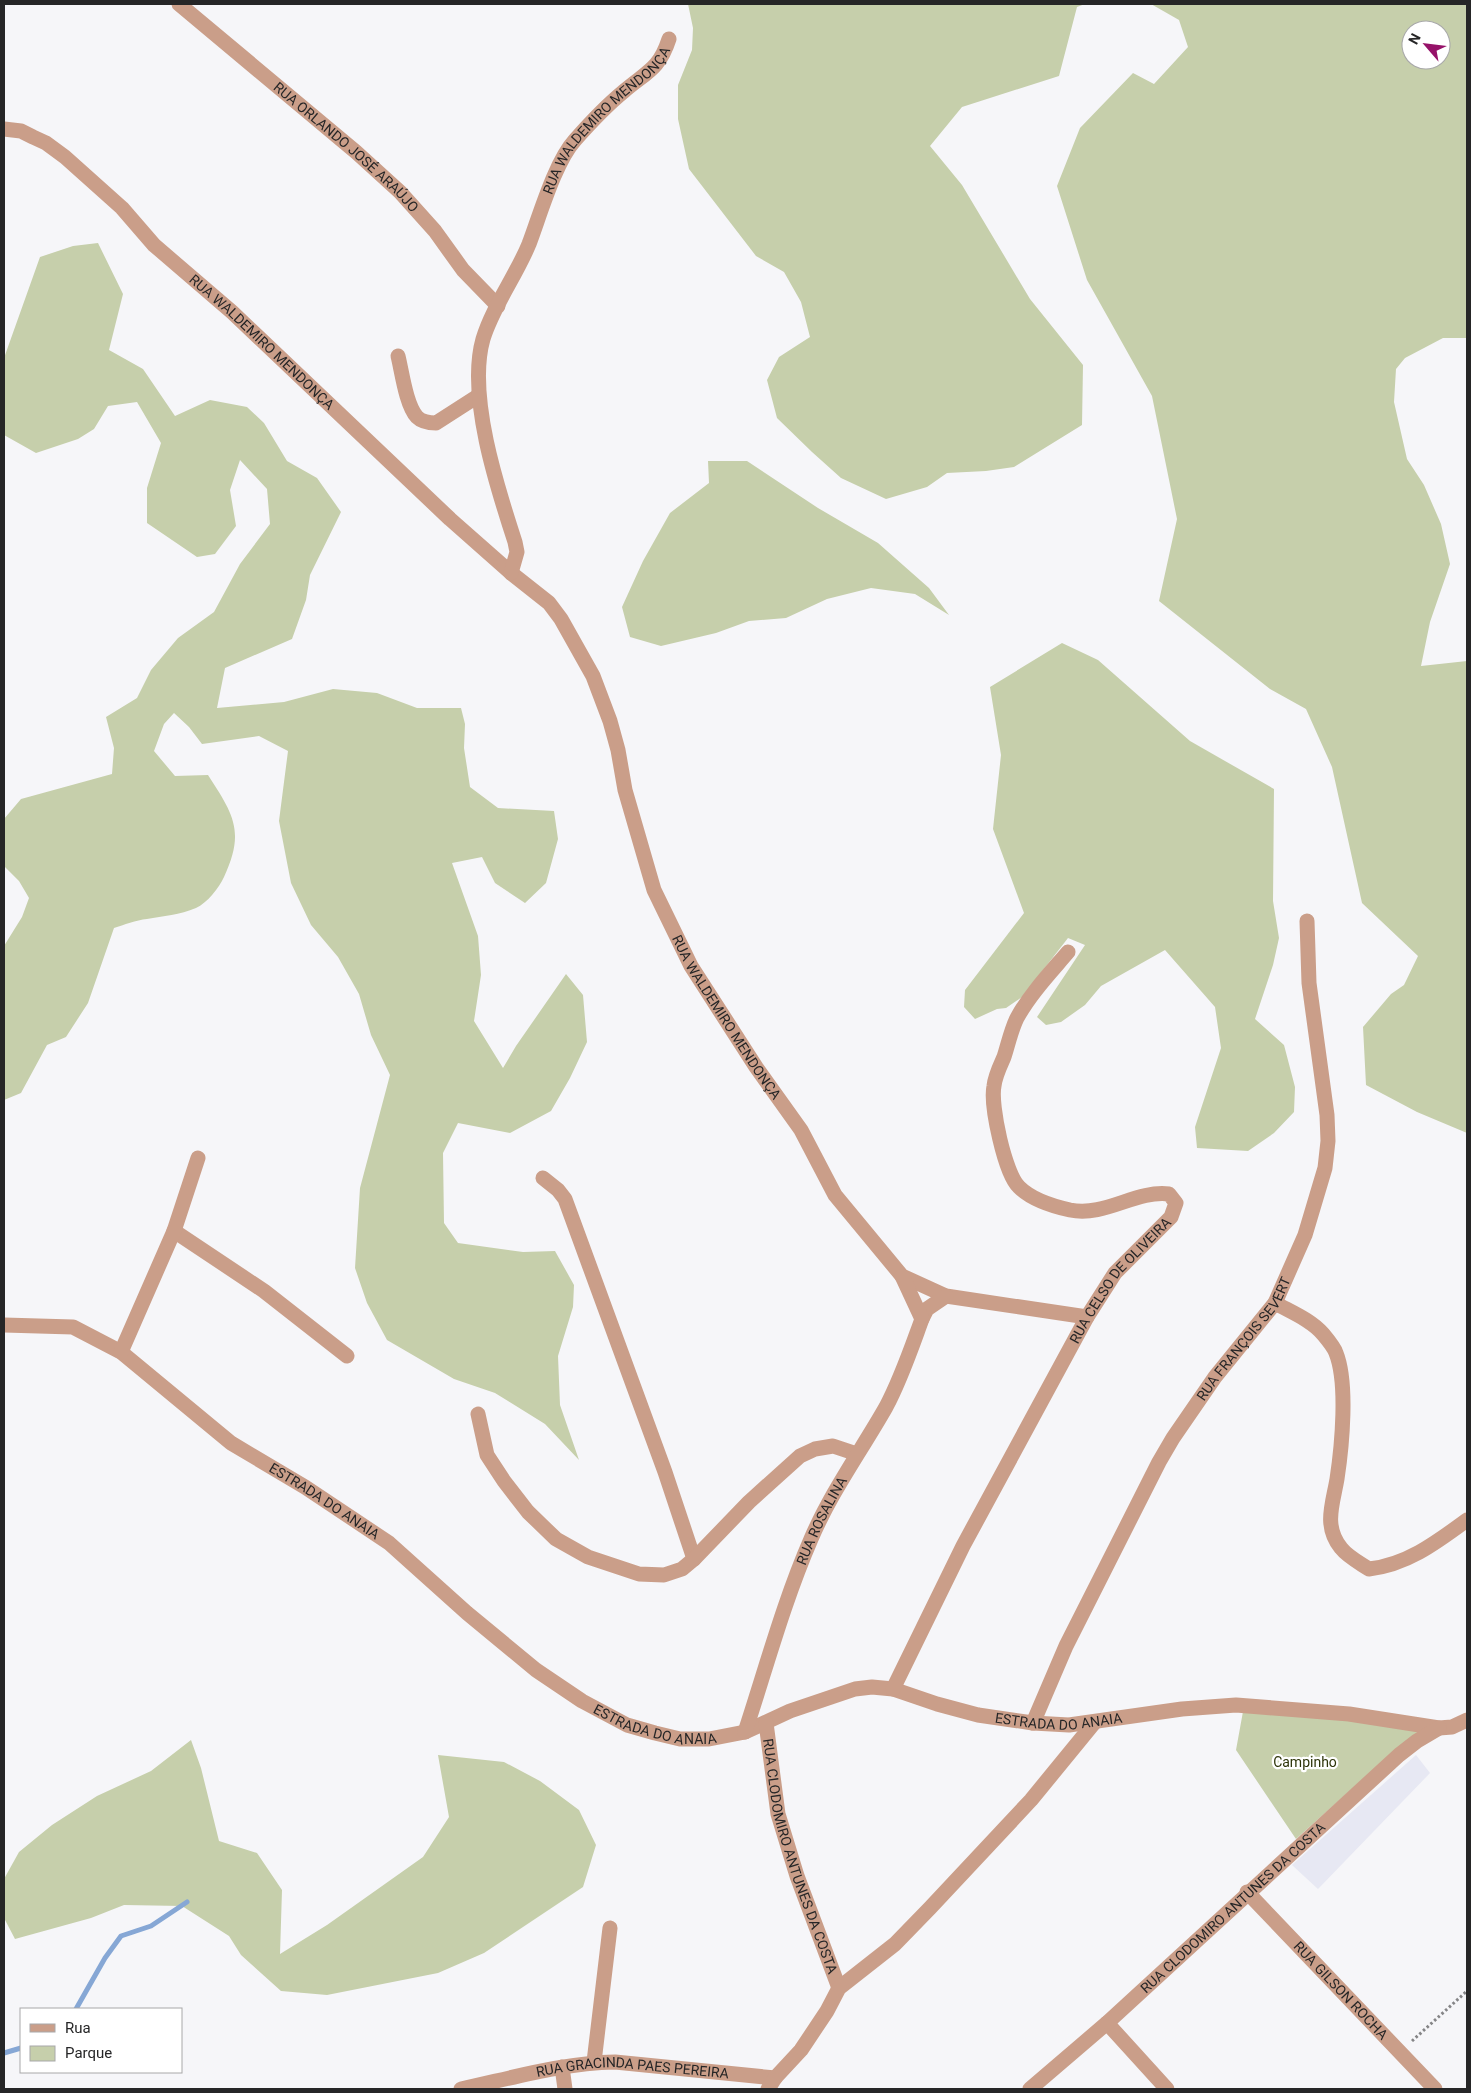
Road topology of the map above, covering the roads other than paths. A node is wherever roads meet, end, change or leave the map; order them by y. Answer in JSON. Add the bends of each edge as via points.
{"nodes":[{"id":1,"x":179,"y":4,"type":"edge"},
{"id":2,"x":669,"y":39,"type":"dead end"},
{"id":3,"x":4,"y":129,"type":"edge"},
{"id":4,"x":498,"y":306,"type":"junction"},
{"id":5,"x":398,"y":356,"type":"dead end"},
{"id":6,"x":478,"y":396,"type":"junction"},
{"id":7,"x":511,"y":573,"type":"junction"},
{"id":8,"x":1307,"y":921,"type":"dead end"},
{"id":9,"x":1068,"y":952,"type":"dead end"},
{"id":10,"x":198,"y":1158,"type":"dead end"},
{"id":11,"x":543,"y":1178,"type":"dead end"},
{"id":12,"x":174,"y":1231,"type":"junction"},
{"id":13,"x":902,"y":1276,"type":"junction"},
{"id":14,"x":946,"y":1296,"type":"junction"},
{"id":15,"x":1275,"y":1303,"type":"junction"},
{"id":16,"x":1087,"y":1317,"type":"junction"},
{"id":17,"x":922,"y":1319,"type":"junction"},
{"id":18,"x":4,"y":1325,"type":"edge"},
{"id":19,"x":121,"y":1352,"type":"junction"},
{"id":20,"x":347,"y":1356,"type":"dead end"},
{"id":21,"x":478,"y":1414,"type":"dead end"},
{"id":22,"x":858,"y":1454,"type":"junction"},
{"id":23,"x":1467,"y":1520,"type":"edge"},
{"id":24,"x":694,"y":1559,"type":"junction"},
{"id":25,"x":893,"y":1689,"type":"junction"},
{"id":26,"x":1467,"y":1720,"type":"edge"},
{"id":27,"x":766,"y":1723,"type":"junction"},
{"id":28,"x":1033,"y":1723,"type":"junction"},
{"id":29,"x":1094,"y":1723,"type":"junction"},
{"id":30,"x":1439,"y":1728,"type":"junction"},
{"id":31,"x":745,"y":1732,"type":"junction"},
{"id":32,"x":1247,"y":1892,"type":"junction"},
{"id":33,"x":610,"y":1928,"type":"dead end"},
{"id":34,"x":839,"y":1988,"type":"junction"},
{"id":35,"x":1106,"y":2023,"type":"junction"},
{"id":36,"x":594,"y":2062,"type":"junction"},
{"id":37,"x":562,"y":2067,"type":"junction"},
{"id":38,"x":771,"y":2084,"type":"edge"},
{"id":39,"x":461,"y":2089,"type":"edge"},
{"id":40,"x":565,"y":2089,"type":"edge"},
{"id":41,"x":1030,"y":2089,"type":"edge"},
{"id":42,"x":1167,"y":2089,"type":"edge"},
{"id":43,"x":1435,"y":2089,"type":"edge"}],
"edges":[{"from":1,"to":4,"type":"street","name":"RUA ORLANDO JOSÉ ARAÚJO","via":[[400,192],[435,231],[463,270]]},
{"from":2,"to":4,"type":"street","name":"RUA WALDEMIRO MENDONÇA","via":[[664,56],[651,70],[623,92],[572,142],[519,266]]},
{"from":3,"to":7,"type":"street","name":"RUA WALDEMIRO MENDONÇA","via":[[33,137],[65,157],[122,208],[154,245],[232,312],[358,434]]},
{"from":4,"to":6,"type":"street","name":"RUA WALDEMIRO MENDONÇA","via":[[486,330],[478,360]]},
{"from":5,"to":6,"type":"street","via":[[414,411],[422,420],[436,422]]},
{"from":6,"to":7,"type":"street","name":"RUA WALDEMIRO MENDONÇA","via":[[517,552]]},
{"from":7,"to":13,"type":"street","name":"RUA WALDEMIRO MENDONÇA","via":[[550,603],[593,676],[610,721],[625,790],[654,890],[691,966],[801,1130],[835,1195]]},
{"from":8,"to":15,"type":"street","name":"RUA FRANÇOIS SEVERT","via":[[1309,983],[1328,1141],[1325,1168],[1305,1234]]},
{"from":9,"to":16,"type":"street","name":"RUA CELSO DE OLIVEIRA","via":[[1017,1018],[993,1087],[997,1127],[1006,1166],[1017,1186],[1030,1197],[1071,1210],[1095,1211],[1145,1194],[1160,1193],[1169,1194],[1176,1203],[1171,1217],[1115,1273]]},
{"from":10,"to":12,"type":"street"},
{"from":11,"to":24,"type":"street","via":[[565,1199]]},
{"from":12,"to":19,"type":"street"},
{"from":12,"to":20,"type":"street","via":[[264,1291]]},
{"from":13,"to":14,"type":"street","name":"RUA WALDEMIRO MENDONÇA"},
{"from":13,"to":17,"type":"street"},
{"from":14,"to":16,"type":"street","name":"RUA WALDEMIRO MENDONÇA"},
{"from":14,"to":17,"type":"street","name":"RUA ROSALINA","via":[[927,1309]]},
{"from":15,"to":23,"type":"street","via":[[1306,1320],[1336,1352],[1342,1401],[1337,1480],[1330,1508],[1332,1531],[1341,1548],[1369,1568],[1387,1567],[1423,1551]]},
{"from":15,"to":28,"type":"street","name":"RUA FRANÇOIS SEVERT","via":[[1172,1438],[1066,1646]]},
{"from":16,"to":25,"type":"street","name":"RUA CELSO DE OLIVEIRA","via":[[963,1546]]},
{"from":17,"to":22,"type":"street","name":"RUA ROSALINA","via":[[902,1373]]},
{"from":18,"to":19,"type":"street","name":"ESTRADA DO ANAIA","via":[[73,1327]]},
{"from":19,"to":31,"type":"street","name":"ESTRADA DO ANAIA","via":[[231,1443],[389,1543],[528,1664],[582,1701],[627,1725],[680,1739],[709,1739]]},
{"from":21,"to":24,"type":"street","via":[[487,1455],[528,1512],[556,1539],[588,1557],[638,1574],[664,1575],[682,1569]]},
{"from":22,"to":24,"type":"street","via":[[834,1446],[800,1456],[749,1502]]},
{"from":22,"to":31,"type":"street","name":"RUA ROSALINA","via":[[811,1539]]},
{"from":25,"to":27,"type":"street","name":"ESTRADA DO ANAIA","via":[[855,1689],[790,1711]]},
{"from":25,"to":28,"type":"street","name":"ESTRADA DO ANAIA","via":[[978,1715]]},
{"from":26,"to":30,"type":"street","via":[[1452,1727]]},
{"from":27,"to":31,"type":"street","name":"ESTRADA DO ANAIA"},
{"from":27,"to":34,"type":"street","name":"RUA CLODOMIRO ANTUNES DA COSTA","via":[[778,1814],[796,1876]]},
{"from":28,"to":29,"type":"street","name":"ESTRADA DO ANAIA"},
{"from":29,"to":30,"type":"street","name":"ESTRADA DO ANAIA","via":[[1182,1709],[1236,1705],[1349,1714]]},
{"from":29,"to":34,"type":"street","name":"RUA CLODOMIRO ANTUNES DA COSTA","via":[[1031,1800],[930,1908],[894,1944]]},
{"from":30,"to":32,"type":"street","name":"RUA CLODOMIRO ANTUNES DA COSTA","via":[[1399,1755]]},
{"from":32,"to":35,"type":"street","name":"RUA CLODOMIRO ANTUNES DA COSTA"},
{"from":32,"to":43,"type":"street","name":"RUA GILSON ROCHA"},
{"from":33,"to":36,"type":"street"},
{"from":34,"to":38,"type":"street","name":"RUA CLODOMIRO ANTUNES DA COSTA","via":[[801,2050]]},
{"from":35,"to":41,"type":"street","name":"RUA CLODOMIRO ANTUNES DA COSTA"},
{"from":35,"to":42,"type":"street"},
{"from":36,"to":37,"type":"street","name":"RUA GRACINDA PAES PEREIRA"},
{"from":36,"to":38,"type":"street","name":"RUA GRACINDA PAES PEREIRA","via":[[615,2062]]},
{"from":37,"to":39,"type":"street","name":"RUA GRACINDA PAES PEREIRA"},
{"from":37,"to":40,"type":"street"}]}
